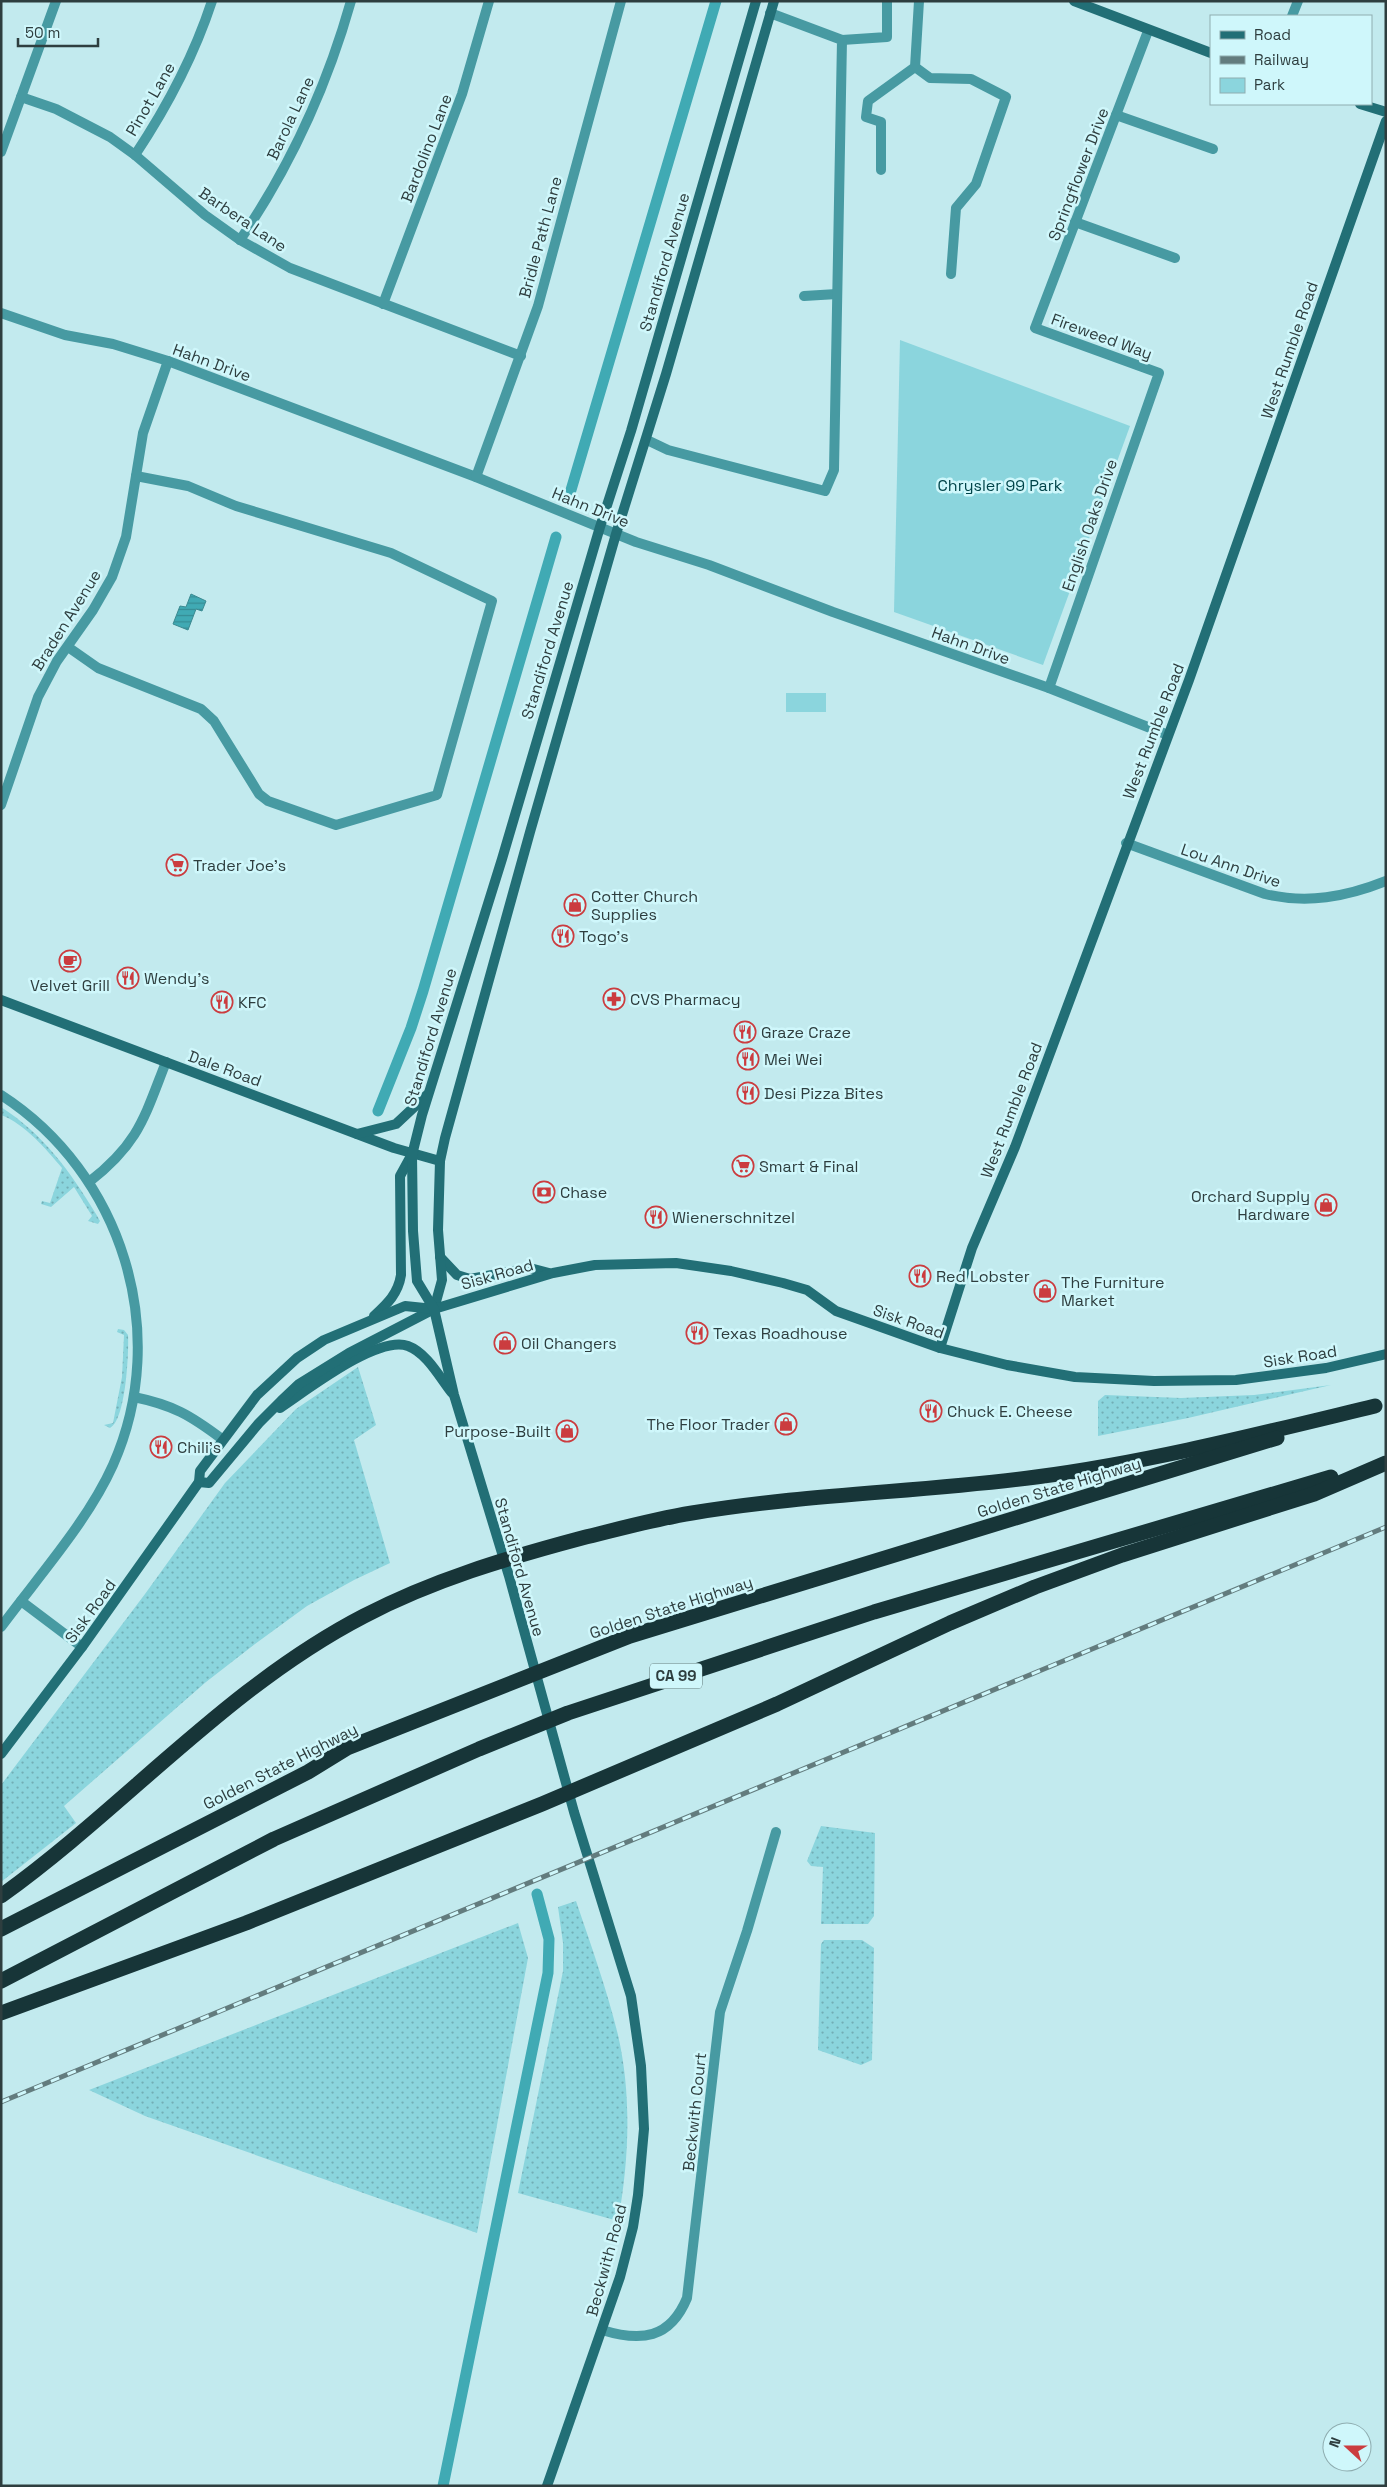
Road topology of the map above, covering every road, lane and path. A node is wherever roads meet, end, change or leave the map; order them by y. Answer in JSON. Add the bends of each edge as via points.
{"nodes":[{"id":1,"x":56,"y":1,"type":"edge"},
{"id":2,"x":212,"y":1,"type":"edge"},
{"id":3,"x":352,"y":1,"type":"edge"},
{"id":4,"x":489,"y":1,"type":"edge"},
{"id":5,"x":621,"y":1,"type":"edge"},
{"id":6,"x":756,"y":1,"type":"edge"},
{"id":7,"x":774,"y":1,"type":"edge"},
{"id":8,"x":887,"y":1,"type":"edge"},
{"id":9,"x":919,"y":1,"type":"edge"},
{"id":10,"x":1074,"y":1,"type":"edge"},
{"id":11,"x":1298,"y":1,"type":"edge"},
{"id":12,"x":770,"y":13,"type":"junction"},
{"id":13,"x":1292,"y":15,"type":"edge"},
{"id":14,"x":1148,"y":31,"type":"junction"},
{"id":15,"x":842,"y":40,"type":"junction"},
{"id":16,"x":1210,"y":54,"type":"edge"},
{"id":17,"x":915,"y":67,"type":"junction"},
{"id":18,"x":21,"y":97,"type":"junction"},
{"id":19,"x":1363,"y":105,"type":"edge"},
{"id":20,"x":1386,"y":112,"type":"edge"},
{"id":21,"x":1116,"y":115,"type":"junction"},
{"id":22,"x":1386,"y":121,"type":"edge"},
{"id":23,"x":1213,"y":150,"type":"dead end"},
{"id":24,"x":1,"y":152,"type":"edge"},
{"id":25,"x":135,"y":155,"type":"junction"},
{"id":26,"x":881,"y":170,"type":"dead end"},
{"id":27,"x":1076,"y":222,"type":"junction"},
{"id":28,"x":240,"y":240,"type":"junction"},
{"id":29,"x":1175,"y":258,"type":"dead end"},
{"id":30,"x":951,"y":274,"type":"dead end"},
{"id":31,"x":837,"y":294,"type":"junction"},
{"id":32,"x":804,"y":296,"type":"dead end"},
{"id":33,"x":383,"y":304,"type":"junction"},
{"id":34,"x":1,"y":313,"type":"edge"},
{"id":35,"x":1035,"y":328,"type":"joint"},
{"id":36,"x":521,"y":356,"type":"junction"},
{"id":37,"x":168,"y":361,"type":"junction"},
{"id":38,"x":1158,"y":373,"type":"joint"},
{"id":39,"x":646,"y":440,"type":"junction"},
{"id":40,"x":136,"y":476,"type":"junction"},
{"id":41,"x":476,"y":477,"type":"junction"},
{"id":42,"x":600,"y":527,"type":"junction"},
{"id":43,"x":616,"y":534,"type":"junction"},
{"id":44,"x":68,"y":647,"type":"junction"},
{"id":45,"x":1049,"y":688,"type":"junction"},
{"id":46,"x":1168,"y":735,"type":"junction"},
{"id":47,"x":1,"y":805,"type":"edge"},
{"id":48,"x":1126,"y":843,"type":"junction"},
{"id":49,"x":1386,"y":881,"type":"edge"},
{"id":50,"x":1,"y":1000,"type":"edge"},
{"id":51,"x":166,"y":1062,"type":"junction"},
{"id":52,"x":429,"y":1092,"type":"junction"},
{"id":53,"x":1,"y":1095,"type":"edge"},
{"id":54,"x":357,"y":1134,"type":"junction"},
{"id":55,"x":412,"y":1155,"type":"junction"},
{"id":56,"x":440,"y":1161,"type":"junction"},
{"id":57,"x":89,"y":1182,"type":"junction"},
{"id":58,"x":440,"y":1257,"type":"junction"},
{"id":59,"x":553,"y":1273,"type":"junction"},
{"id":60,"x":434,"y":1309,"type":"junction"},
{"id":61,"x":368,"y":1322,"type":"junction"},
{"id":62,"x":940,"y":1348,"type":"junction"},
{"id":63,"x":1386,"y":1354,"type":"edge"},
{"id":64,"x":454,"y":1395,"type":"junction"},
{"id":65,"x":134,"y":1396,"type":"junction"},
{"id":66,"x":1380,"y":1404,"type":"edge"},
{"id":67,"x":259,"y":1423,"type":"junction"},
{"id":68,"x":222,"y":1439,"type":"junction"},
{"id":69,"x":1386,"y":1458,"type":"edge"},
{"id":70,"x":1386,"y":1463,"type":"edge"},
{"id":71,"x":199,"y":1482,"type":"junction"},
{"id":72,"x":504,"y":1560,"type":"junction"},
{"id":73,"x":20,"y":1601,"type":"junction"},
{"id":74,"x":1,"y":1627,"type":"edge"},
{"id":75,"x":82,"y":1647,"type":"junction"},
{"id":76,"x":1,"y":1754,"type":"edge"},
{"id":77,"x":570,"y":1793,"type":"junction"},
{"id":78,"x":580,"y":1832,"type":"joint"},
{"id":79,"x":776,"y":1832,"type":"dead end"},
{"id":80,"x":1,"y":1896,"type":"edge"},
{"id":81,"x":1,"y":1929,"type":"edge"},
{"id":82,"x":1,"y":1982,"type":"edge"},
{"id":83,"x":1,"y":2013,"type":"edge"},
{"id":84,"x":602,"y":2330,"type":"junction"},
{"id":85,"x":547,"y":2486,"type":"edge"}],
"edges":[{"from":1,"to":18,"type":"street"},
{"from":2,"to":25,"type":"street","name":"Pinot Lane","via":[[184,71]]},
{"from":3,"to":28,"type":"street","name":"Barola Lane","via":[[310,115],[273,188]]},
{"from":4,"to":33,"type":"street","name":"Bardolino Lane","via":[[462,94]]},
{"from":5,"to":36,"type":"street","name":"Bridle Path Lane","via":[[538,306]]},
{"from":6,"to":42,"type":"main road","name":"Standiford Avenue"},
{"from":7,"to":12,"type":"main road","name":"Standiford Avenue"},
{"from":8,"to":15,"type":"street","via":[[886,37]]},
{"from":9,"to":17,"type":"street"},
{"from":10,"to":14,"type":"main road"},
{"from":11,"to":13,"type":"street"},
{"from":12,"to":15,"type":"street"},
{"from":12,"to":39,"type":"main road","name":"Standiford Avenue"},
{"from":14,"to":16,"type":"main road"},
{"from":14,"to":21,"type":"street","name":"Springflower Drive"},
{"from":15,"to":31,"type":"street"},
{"from":17,"to":26,"type":"street","via":[[868,101],[866,117],[881,122]]},
{"from":17,"to":30,"type":"street","via":[[930,78],[971,79],[1006,97],[976,184],[956,208]]},
{"from":18,"to":24,"type":"street"},
{"from":18,"to":25,"type":"street","name":"Barbera Lane","via":[[84,122]]},
{"from":19,"to":20,"type":"main road"},
{"from":21,"to":23,"type":"street"},
{"from":21,"to":27,"type":"street","name":"Springflower Drive"},
{"from":22,"to":46,"type":"main road","name":"West Rumble Road"},
{"from":25,"to":28,"type":"street","name":"Barbera Lane"},
{"from":27,"to":29,"type":"street"},
{"from":27,"to":35,"type":"street","name":"Springflower Drive"},
{"from":28,"to":33,"type":"street","name":"Barbera Lane","via":[[290,268]]},
{"from":31,"to":32,"type":"street"},
{"from":31,"to":39,"type":"street","via":[[834,470],[825,491],[668,450]]},
{"from":33,"to":36,"type":"street","name":"Barbera Lane"},
{"from":34,"to":37,"type":"street","name":"Hahn Drive","via":[[64,335],[113,344]]},
{"from":35,"to":38,"type":"street","name":"Fireweed Way"},
{"from":36,"to":41,"type":"street","name":"Bridle Path Lane"},
{"from":37,"to":40,"type":"street","name":"Braden Avenue","via":[[142,434]]},
{"from":37,"to":41,"type":"street","name":"Hahn Drive"},
{"from":38,"to":45,"type":"street","name":"English Oaks Drive"},
{"from":39,"to":43,"type":"main road","name":"Standiford Avenue"},
{"from":40,"to":44,"type":"street","name":"Braden Avenue","via":[[126,537],[112,577]]},
{"from":40,"to":44,"type":"street","via":[[188,486],[236,506],[391,553],[492,601],[437,795],[336,825],[268,801],[259,794],[214,721],[201,709],[98,668]]},
{"from":41,"to":42,"type":"street","name":"Hahn Drive"},
{"from":42,"to":43,"type":"street","name":"Hahn Drive"},
{"from":42,"to":52,"type":"main road","name":"Standiford Avenue"},
{"from":43,"to":45,"type":"street","name":"Hahn Drive"},
{"from":43,"to":56,"type":"main road","name":"Standiford Avenue"},
{"from":44,"to":47,"type":"street","name":"Braden Avenue","via":[[38,697]]},
{"from":45,"to":46,"type":"street","name":"Hahn Drive"},
{"from":46,"to":48,"type":"main road","name":"West Rumble Road"},
{"from":48,"to":49,"type":"street","name":"Lou Ann Drive","via":[[1285,899],[1315,900]]},
{"from":48,"to":62,"type":"main road","name":"West Rumble Road","via":[[1016,1147],[972,1248]]},
{"from":50,"to":51,"type":"main road","name":"Dale Road"},
{"from":51,"to":54,"type":"main road","name":"Dale Road"},
{"from":51,"to":57,"type":"street","via":[[134,1136],[116,1159]]},
{"from":52,"to":54,"type":"main road","via":[[396,1124]]},
{"from":52,"to":55,"type":"main road","name":"Standiford Avenue"},
{"from":53,"to":57,"type":"street","via":[[50,1133]]},
{"from":54,"to":55,"type":"main road","name":"Dale Road"},
{"from":55,"to":56,"type":"main road","name":"Dale Road"},
{"from":55,"to":60,"type":"main road","name":"Standiford Avenue","via":[[417,1281]]},
{"from":55,"to":61,"type":"main road","via":[[400,1176],[399,1285],[388,1304]]},
{"from":56,"to":58,"type":"main road","name":"Standiford Avenue"},
{"from":57,"to":65,"type":"street","via":[[116,1232],[128,1270],[139,1345]]},
{"from":58,"to":59,"type":"main road","via":[[457,1275],[470,1280],[530,1268]]},
{"from":58,"to":60,"type":"main road","name":"Standiford Avenue","via":[[442,1280]]},
{"from":59,"to":60,"type":"main road","name":"Sisk Road"},
{"from":59,"to":62,"type":"main road","name":"Sisk Road","via":[[595,1265],[639,1263],[676,1263],[731,1271],[807,1290],[836,1311]]},
{"from":60,"to":61,"type":"main road","name":"Sisk Road","via":[[405,1306]]},
{"from":60,"to":64,"type":"main road","name":"Standiford Avenue"},
{"from":60,"to":67,"type":"main road","name":"Sisk Road","via":[[349,1352],[299,1384]]},
{"from":61,"to":68,"type":"main road","name":"Sisk Road","via":[[324,1340],[291,1363],[257,1395]]},
{"from":62,"to":63,"type":"main road","name":"Sisk Road","via":[[1075,1377],[1154,1381],[1267,1377]]},
{"from":64,"to":67,"type":"main road","via":[[421,1353],[408,1346],[395,1345],[372,1352],[334,1372]]},
{"from":64,"to":72,"type":"main road","name":"Standiford Avenue"},
{"from":65,"to":68,"type":"street","via":[[180,1410]]},
{"from":65,"to":73,"type":"street","via":[[123,1439],[107,1477],[85,1513]]},
{"from":66,"to":72,"type":"highway","via":[[1243,1438],[1075,1471],[692,1513]]},
{"from":66,"to":81,"type":"highway","name":"Golden State Highway","via":[[1246,1449],[630,1636],[347,1748],[308,1772]]},
{"from":67,"to":71,"type":"main road","name":"Sisk Road","via":[[210,1483]]},
{"from":68,"to":71,"type":"main road","name":"Sisk Road","via":[[200,1471]]},
{"from":69,"to":82,"type":"highway","number":"CA 99","via":[[1311,1484],[874,1612],[568,1713],[274,1839]]},
{"from":70,"to":77,"type":"highway","via":[[1314,1494],[1122,1555],[1035,1587]]},
{"from":71,"to":75,"type":"main road","name":"Sisk Road"},
{"from":72,"to":77,"type":"main road","name":"Standiford Avenue"},
{"from":72,"to":80,"type":"highway","via":[[477,1567],[366,1615],[292,1660],[238,1700],[38,1869]]},
{"from":73,"to":74,"type":"street"},
{"from":73,"to":75,"type":"street"},
{"from":75,"to":76,"type":"main road","name":"Sisk Road"},
{"from":77,"to":78,"type":"main road","name":"Standiford Avenue"},
{"from":77,"to":83,"type":"highway","via":[[246,1923]]},
{"from":78,"to":84,"type":"main road","name":"Beckwith Road","via":[[631,1996],[644,2099],[642,2157],[633,2227]]},
{"from":79,"to":84,"type":"street","name":"Beckwith Court","via":[[720,2012],[688,2298],[673,2323],[650,2335],[624,2337]]},
{"from":84,"to":85,"type":"main road","name":"Beckwith Road"}]}
